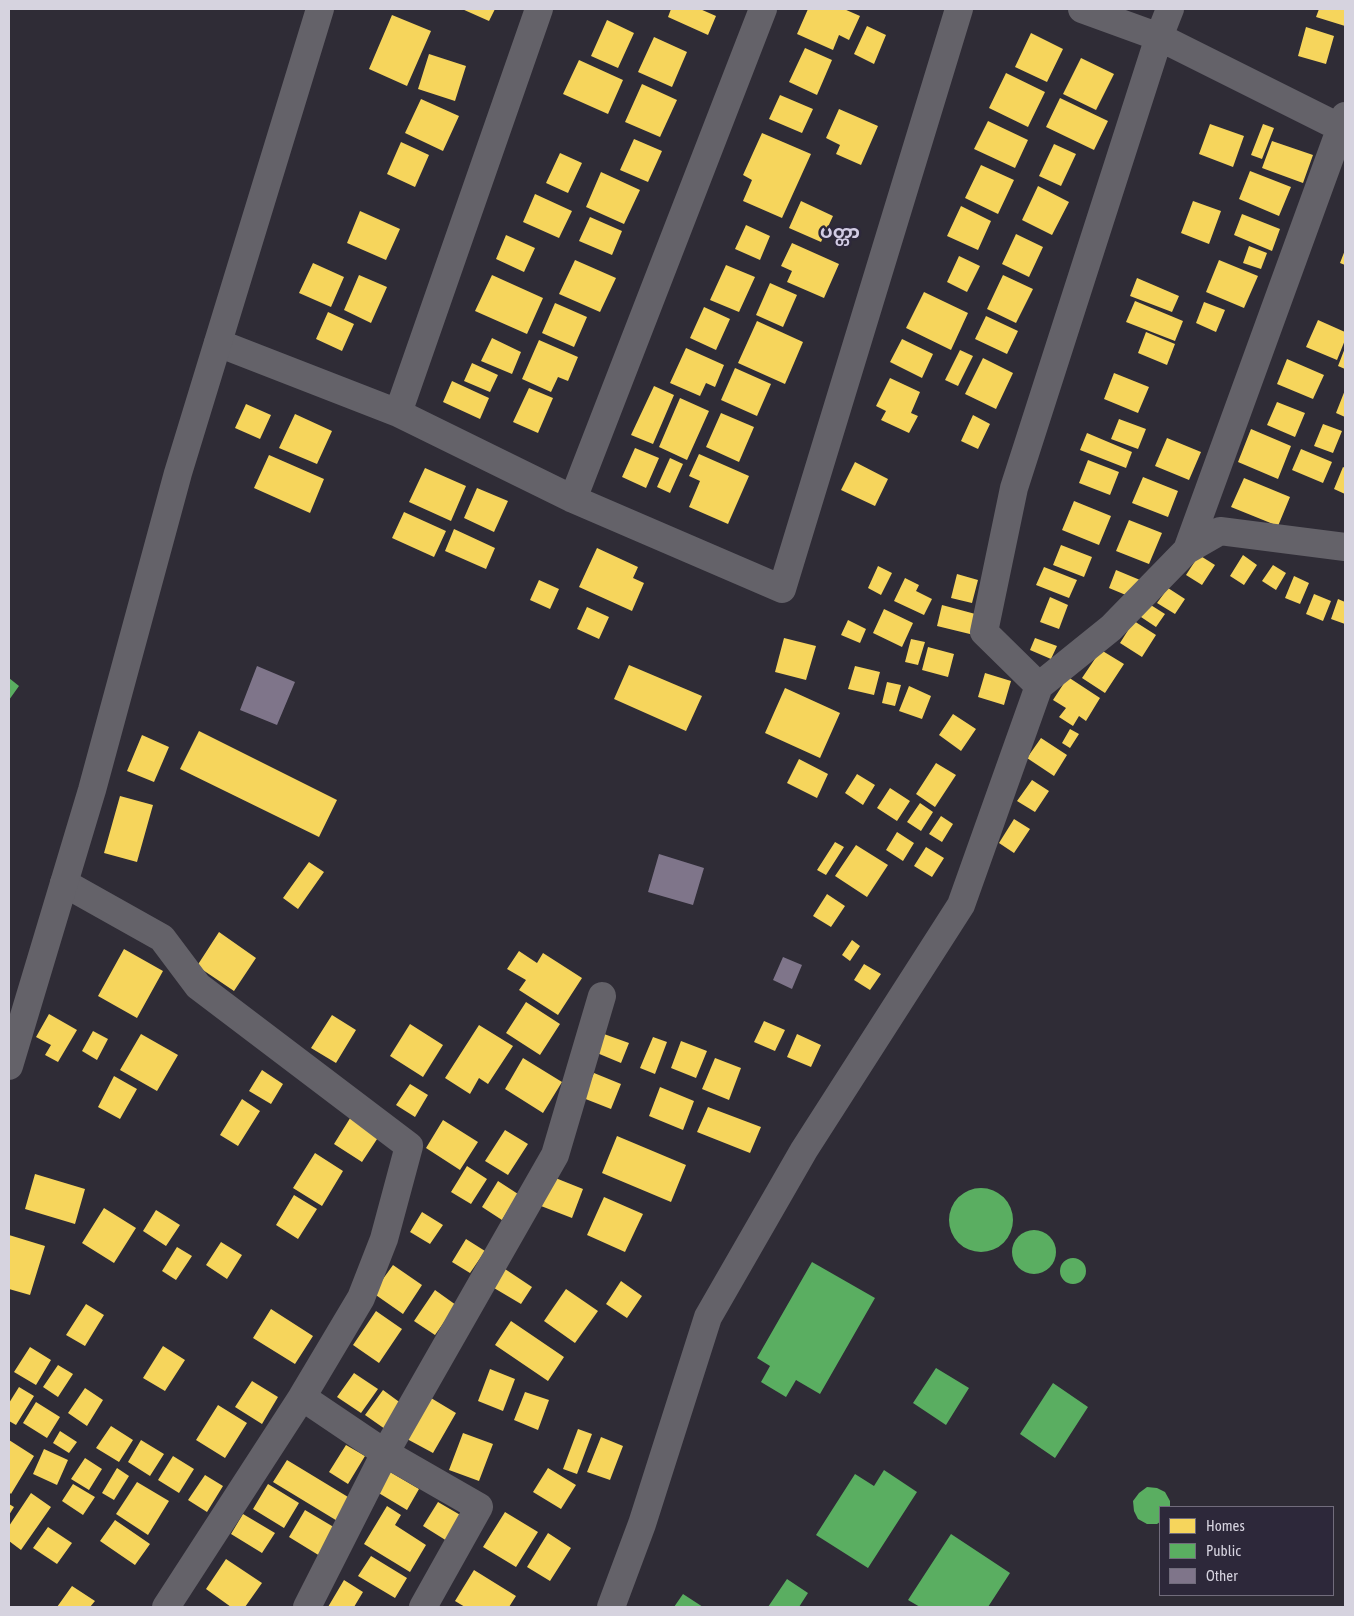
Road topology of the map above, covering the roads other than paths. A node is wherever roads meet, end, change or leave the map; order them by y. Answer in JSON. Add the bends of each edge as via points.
{"nodes":[{"id":1,"x":320,"y":9,"type":"edge"},
{"id":2,"x":539,"y":9,"type":"edge"},
{"id":3,"x":764,"y":9,"type":"edge"},
{"id":4,"x":959,"y":9,"type":"edge"},
{"id":5,"x":1082,"y":9,"type":"edge"},
{"id":6,"x":1170,"y":9,"type":"edge"},
{"id":7,"x":1159,"y":37,"type":"junction"},
{"id":8,"x":1343,"y":122,"type":"edge"},
{"id":9,"x":218,"y":343,"type":"junction"},
{"id":10,"x":398,"y":413,"type":"junction"},
{"id":11,"x":572,"y":498,"type":"junction"},
{"id":12,"x":1345,"y":547,"type":"edge"},
{"id":13,"x":1188,"y":550,"type":"junction"},
{"id":14,"x":1039,"y":686,"type":"junction"},
{"id":15,"x":64,"y":883,"type":"junction"},
{"id":16,"x":602,"y":996,"type":"dead end"},
{"id":17,"x":9,"y":1066,"type":"edge"},
{"id":18,"x":302,"y":1397,"type":"junction"},
{"id":19,"x":384,"y":1452,"type":"junction"},
{"id":20,"x":166,"y":1607,"type":"edge"},
{"id":21,"x":307,"y":1607,"type":"edge"},
{"id":22,"x":423,"y":1607,"type":"edge"},
{"id":23,"x":611,"y":1607,"type":"edge"}],
"edges":[{"from":1,"to":9,"type":"street"},
{"from":2,"to":10,"type":"street"},
{"from":3,"to":11,"type":"street"},
{"from":4,"to":11,"type":"street","via":[[782,590]]},
{"from":5,"to":7,"type":"street"},
{"from":6,"to":7,"type":"street"},
{"from":7,"to":8,"type":"street"},
{"from":7,"to":14,"type":"street","via":[[1014,488],[984,632]]},
{"from":8,"to":13,"type":"street"},
{"from":9,"to":10,"type":"street"},
{"from":9,"to":15,"type":"street","via":[[178,474]]},
{"from":10,"to":11,"type":"street"},
{"from":12,"to":13,"type":"street","via":[[1220,532]]},
{"from":13,"to":14,"type":"street","via":[[1110,628]]},
{"from":14,"to":23,"type":"street","via":[[961,905],[804,1150],[708,1317],[642,1524]]},
{"from":15,"to":17,"type":"street"},
{"from":15,"to":18,"type":"street","via":[[162,938],[198,986],[409,1146],[384,1239],[361,1298]]},
{"from":16,"to":19,"type":"street","via":[[555,1156]]},
{"from":18,"to":19,"type":"street"},
{"from":18,"to":20,"type":"street"},
{"from":19,"to":21,"type":"street"},
{"from":19,"to":22,"type":"street","via":[[479,1507]]}]}
